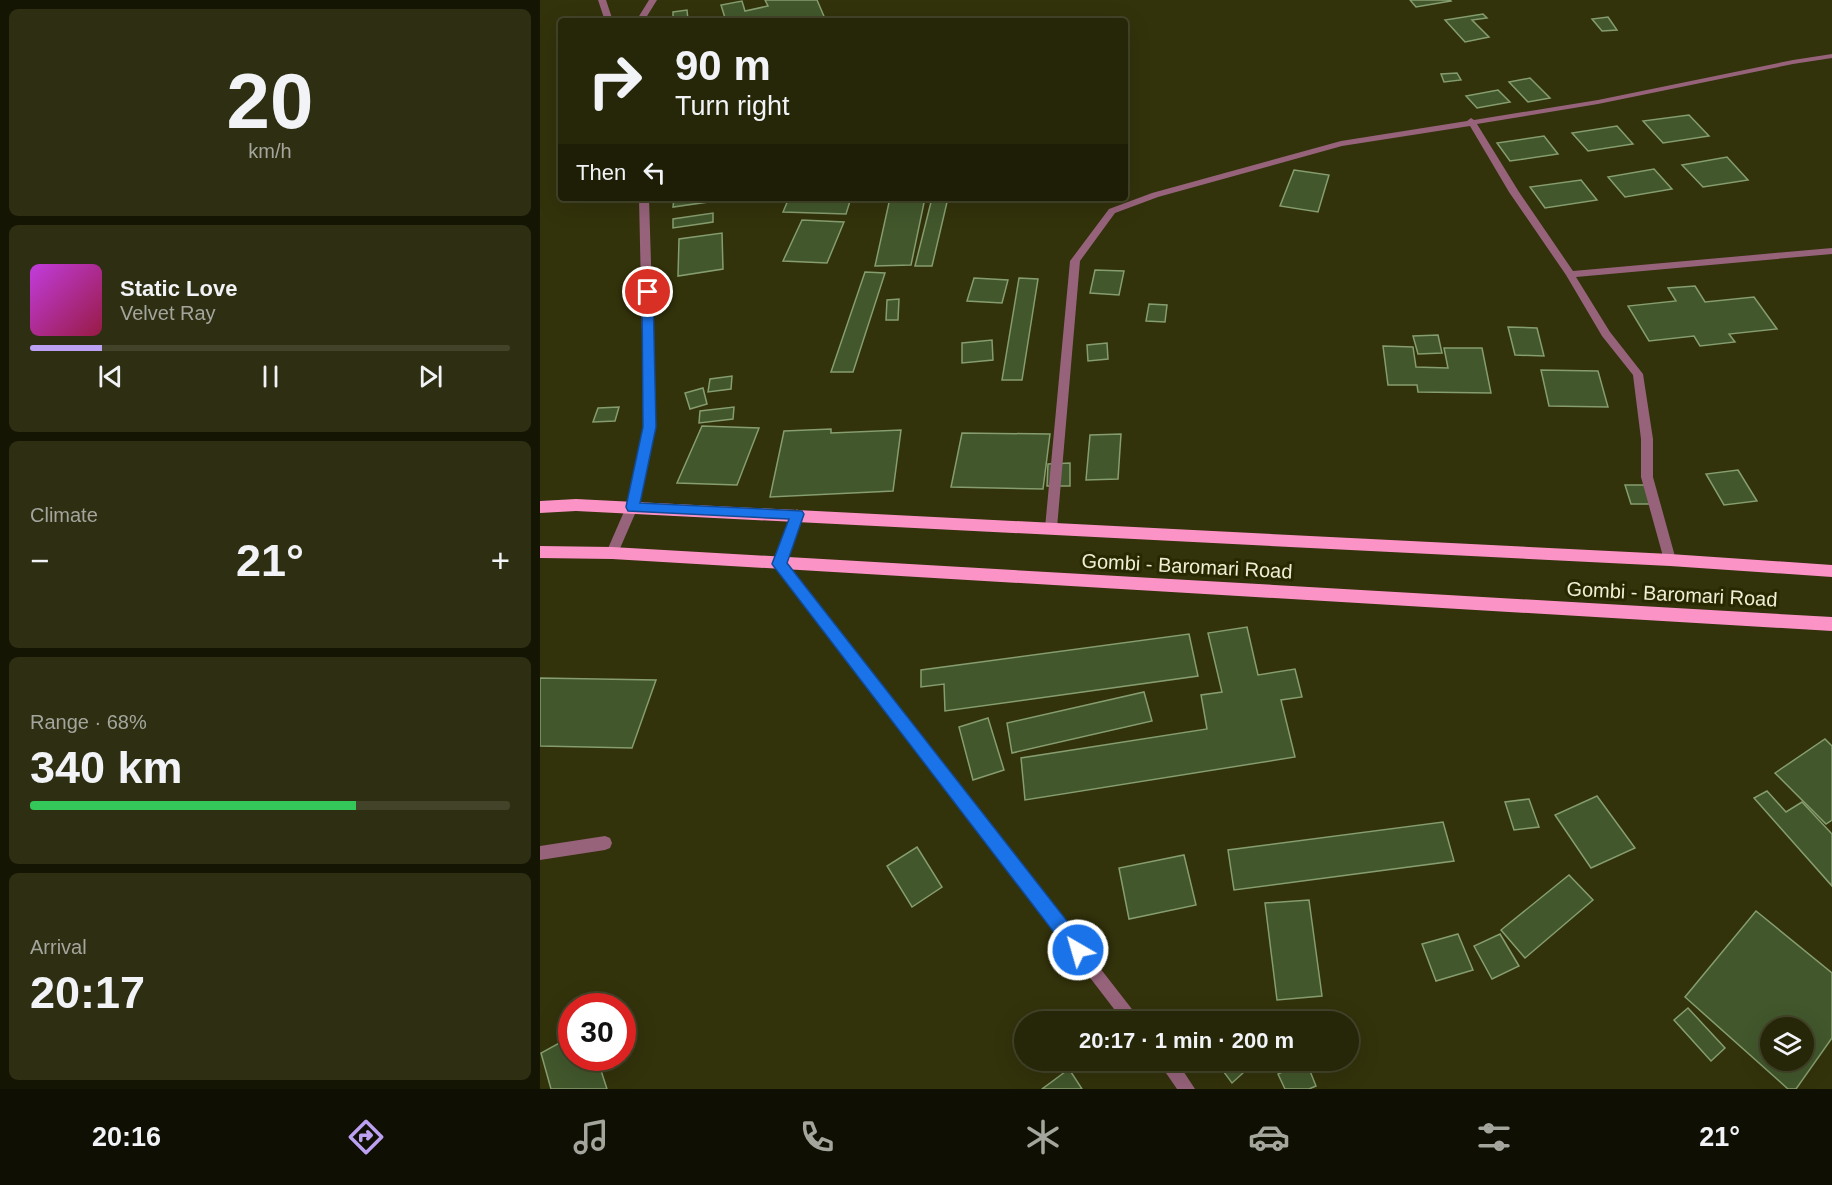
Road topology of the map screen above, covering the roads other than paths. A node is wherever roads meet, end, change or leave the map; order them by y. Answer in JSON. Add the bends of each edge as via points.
{"nodes":[{"id":1,"x":602,"y":0,"type":"edge"},
{"id":2,"x":653,"y":0,"type":"edge"},
{"id":3,"x":608,"y":18,"type":"edge"},
{"id":4,"x":642,"y":18,"type":"edge"},
{"id":5,"x":1832,"y":56,"type":"edge"},
{"id":6,"x":1471,"y":121,"type":"junction"},
{"id":7,"x":644,"y":201,"type":"edge"},
{"id":8,"x":1832,"y":251,"type":"edge"},
{"id":9,"x":1570,"y":274,"type":"junction"},
{"id":10,"x":540,"y":507,"type":"edge"},
{"id":11,"x":632,"y":507,"type":"junction"},
{"id":12,"x":797,"y":514,"type":"junction"},
{"id":13,"x":1051,"y":528,"type":"junction"},
{"id":14,"x":540,"y":552,"type":"edge"},
{"id":15,"x":612,"y":553,"type":"junction"},
{"id":16,"x":1670,"y":560,"type":"junction"},
{"id":17,"x":779,"y":564,"type":"junction"},
{"id":18,"x":1832,"y":571,"type":"edge"},
{"id":19,"x":1832,"y":624,"type":"edge"},
{"id":20,"x":605,"y":843,"type":"dead end"},
{"id":21,"x":540,"y":853,"type":"edge"},
{"id":22,"x":1125,"y":1011,"type":"edge"},
{"id":23,"x":1173,"y":1071,"type":"edge"},
{"id":24,"x":1187,"y":1089,"type":"edge"}],
"edges":[{"from":1,"to":3,"type":"street"},
{"from":2,"to":4,"type":"street"},
{"from":5,"to":6,"type":"street","via":[[1598,102]]},
{"from":6,"to":9,"type":"street"},
{"from":6,"to":13,"type":"street","via":[[1341,144],[1155,195],[1112,212],[1075,261]]},
{"from":7,"to":11,"type":"street","via":[[650,427]]},
{"from":8,"to":9,"type":"street"},
{"from":9,"to":16,"type":"street","via":[[1606,334],[1638,374],[1647,440],[1647,477]]},
{"from":10,"to":11,"type":"main road","name":"Gombi - Baromari Road"},
{"from":11,"to":12,"type":"main road","name":"Gombi - Baromari Road"},
{"from":11,"to":15,"type":"street"},
{"from":12,"to":13,"type":"main road","name":"Gombi - Baromari Road"},
{"from":12,"to":17,"type":"street"},
{"from":13,"to":16,"type":"main road","name":"Gombi - Baromari Road"},
{"from":14,"to":15,"type":"main road","name":"Gombi - Baromari Road"},
{"from":15,"to":17,"type":"main road","name":"Gombi - Baromari Road"},
{"from":16,"to":18,"type":"main road","name":"Gombi - Baromari Road"},
{"from":17,"to":19,"type":"main road","name":"Gombi - Baromari Road"},
{"from":17,"to":22,"type":"street"},
{"from":20,"to":21,"type":"street"},
{"from":23,"to":24,"type":"street"}]}
